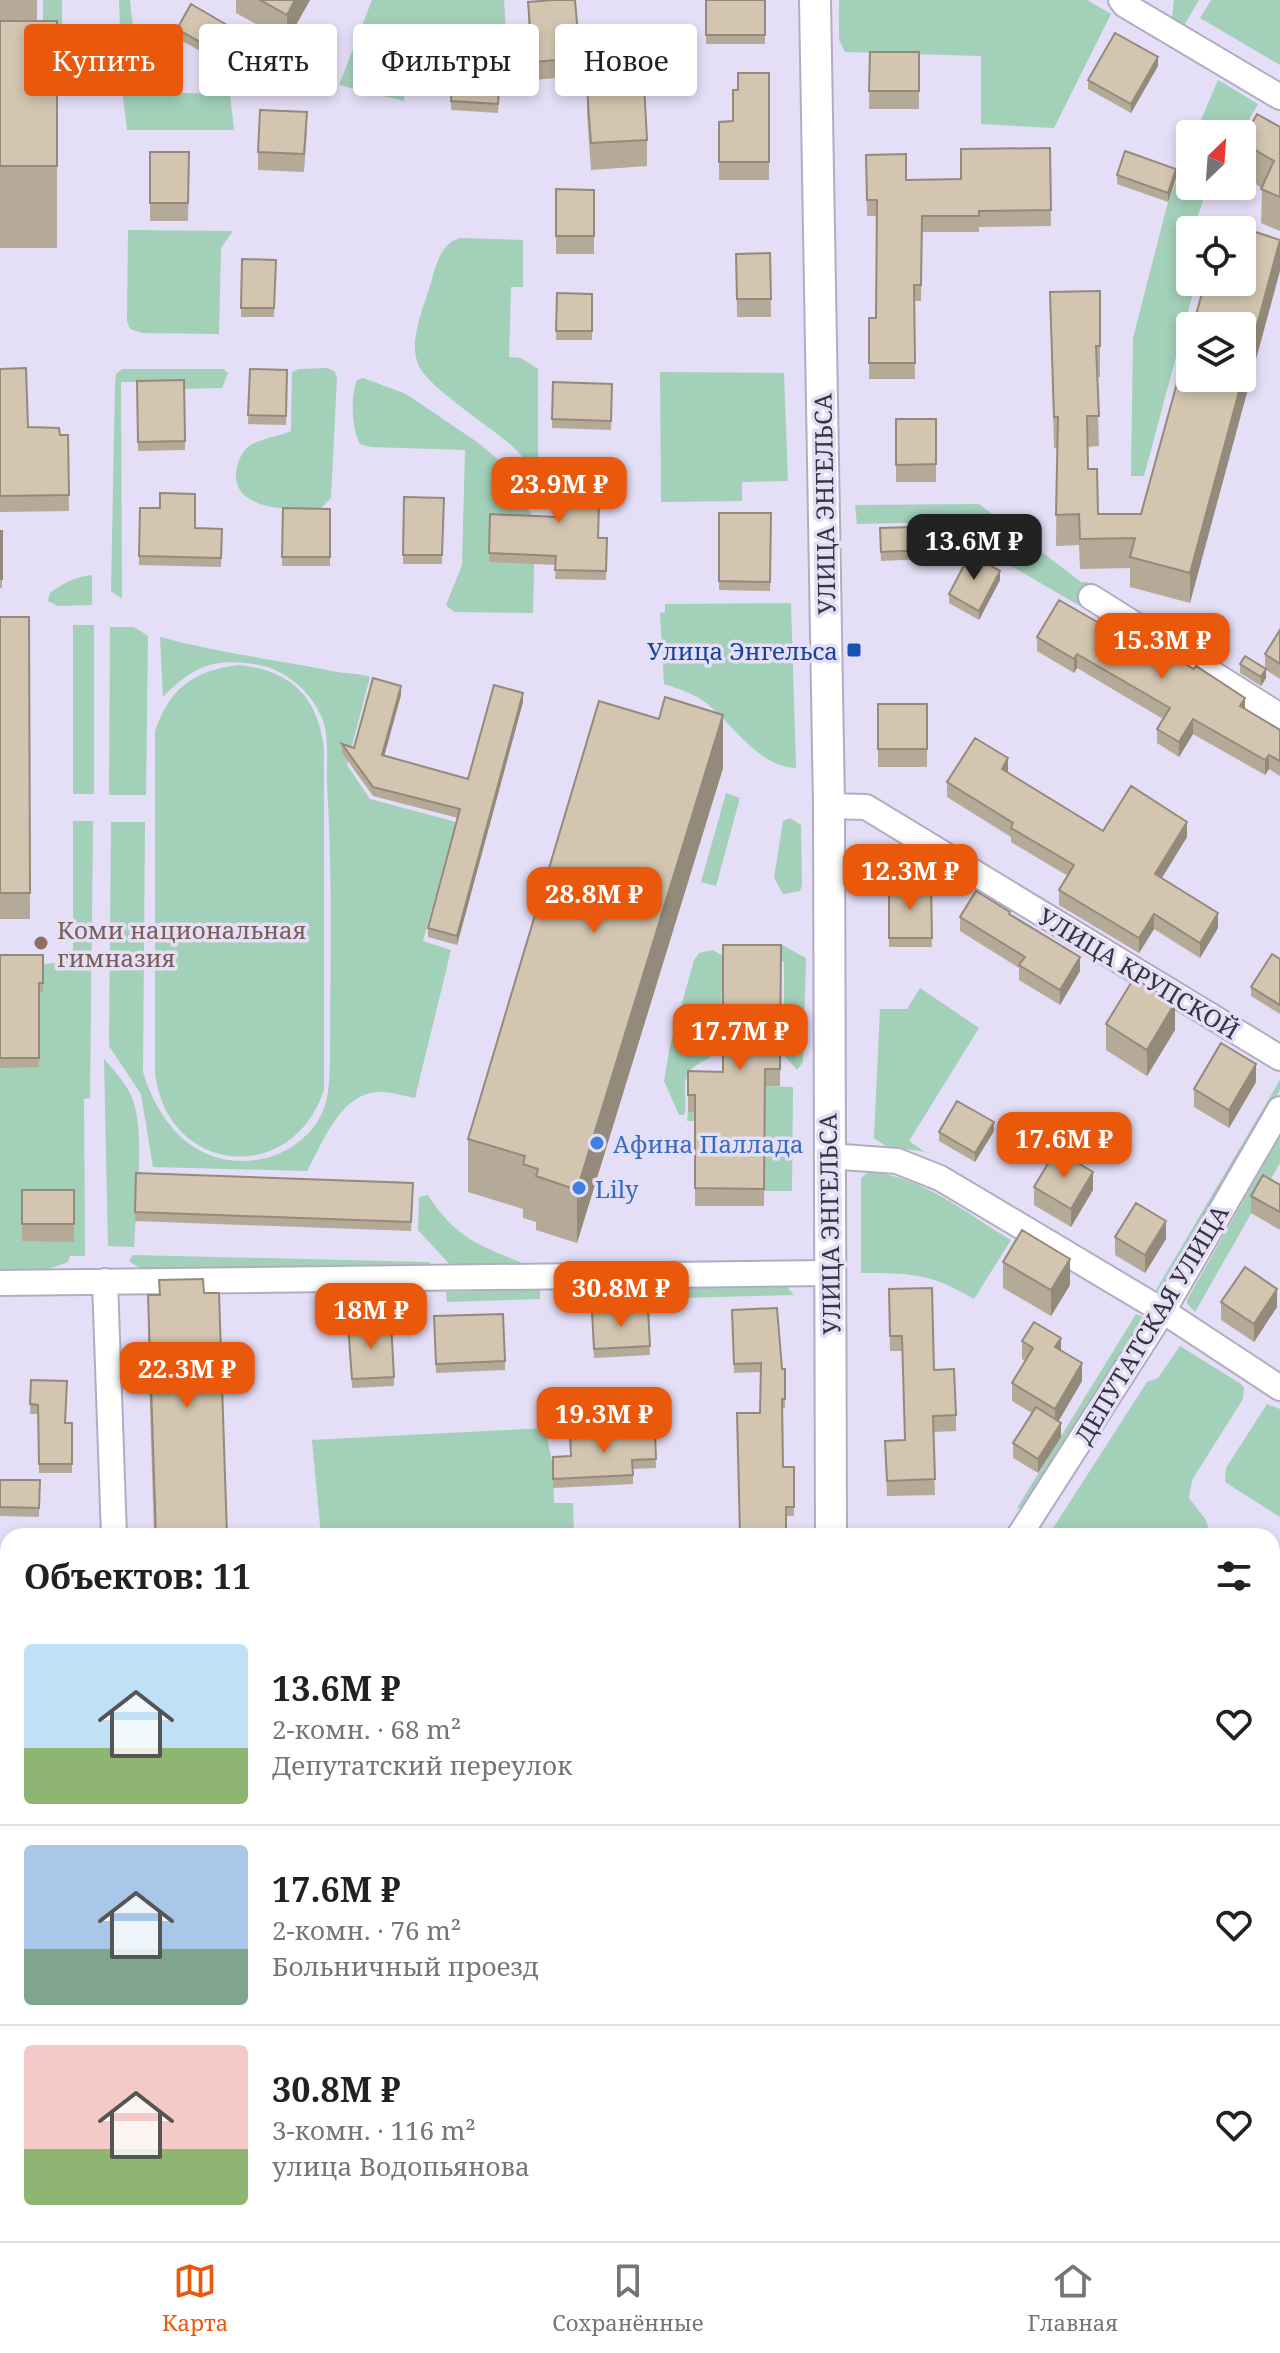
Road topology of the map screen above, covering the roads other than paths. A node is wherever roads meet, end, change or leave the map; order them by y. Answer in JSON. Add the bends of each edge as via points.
{"nodes":[{"id":1,"x":815,"y":0,"type":"edge"},
{"id":2,"x":1121,"y":0,"type":"edge"},
{"id":3,"x":1280,"y":97,"type":"edge"},
{"id":4,"x":1091,"y":597,"type":"dead end"},
{"id":5,"x":1280,"y":716,"type":"edge"},
{"id":6,"x":829,"y":806,"type":"junction"},
{"id":7,"x":1280,"y":1058,"type":"edge"},
{"id":8,"x":1280,"y":1109,"type":"edge"},
{"id":9,"x":829,"y":1156,"type":"junction"},
{"id":10,"x":830,"y":1273,"type":"junction"},
{"id":11,"x":105,"y":1281,"type":"junction"},
{"id":12,"x":0,"y":1283,"type":"edge"},
{"id":13,"x":1163,"y":1311,"type":"junction"},
{"id":14,"x":1280,"y":1388,"type":"edge"},
{"id":15,"x":114,"y":1528,"type":"edge"},
{"id":16,"x":831,"y":1528,"type":"edge"},
{"id":17,"x":1024,"y":1528,"type":"edge"}],
"edges":[{"from":1,"to":6,"type":"street","name":"УЛИЦА ЭНГЕЛЬСА"},
{"from":2,"to":3,"type":"street"},
{"from":4,"to":5,"type":"street"},
{"from":6,"to":7,"type":"street","name":"УЛИЦА КРУПСКОЙ","via":[[866,807]]},
{"from":6,"to":9,"type":"street","name":"УЛИЦА ЭНГЕЛЬСА"},
{"from":8,"to":13,"type":"street","name":"ДЕПУТАТСКАЯ УЛИЦА"},
{"from":9,"to":10,"type":"street","name":"УЛИЦА ЭНГЕЛЬСА"},
{"from":9,"to":13,"type":"street","via":[[897,1161],[932,1174]]},
{"from":10,"to":11,"type":"street"},
{"from":10,"to":16,"type":"street","name":"УЛИЦА ЭНГЕЛЬСА"},
{"from":11,"to":12,"type":"street"},
{"from":11,"to":15,"type":"street"},
{"from":13,"to":14,"type":"street"},
{"from":13,"to":17,"type":"street","name":"ДЕПУТАТСКАЯ УЛИЦА"}]}
